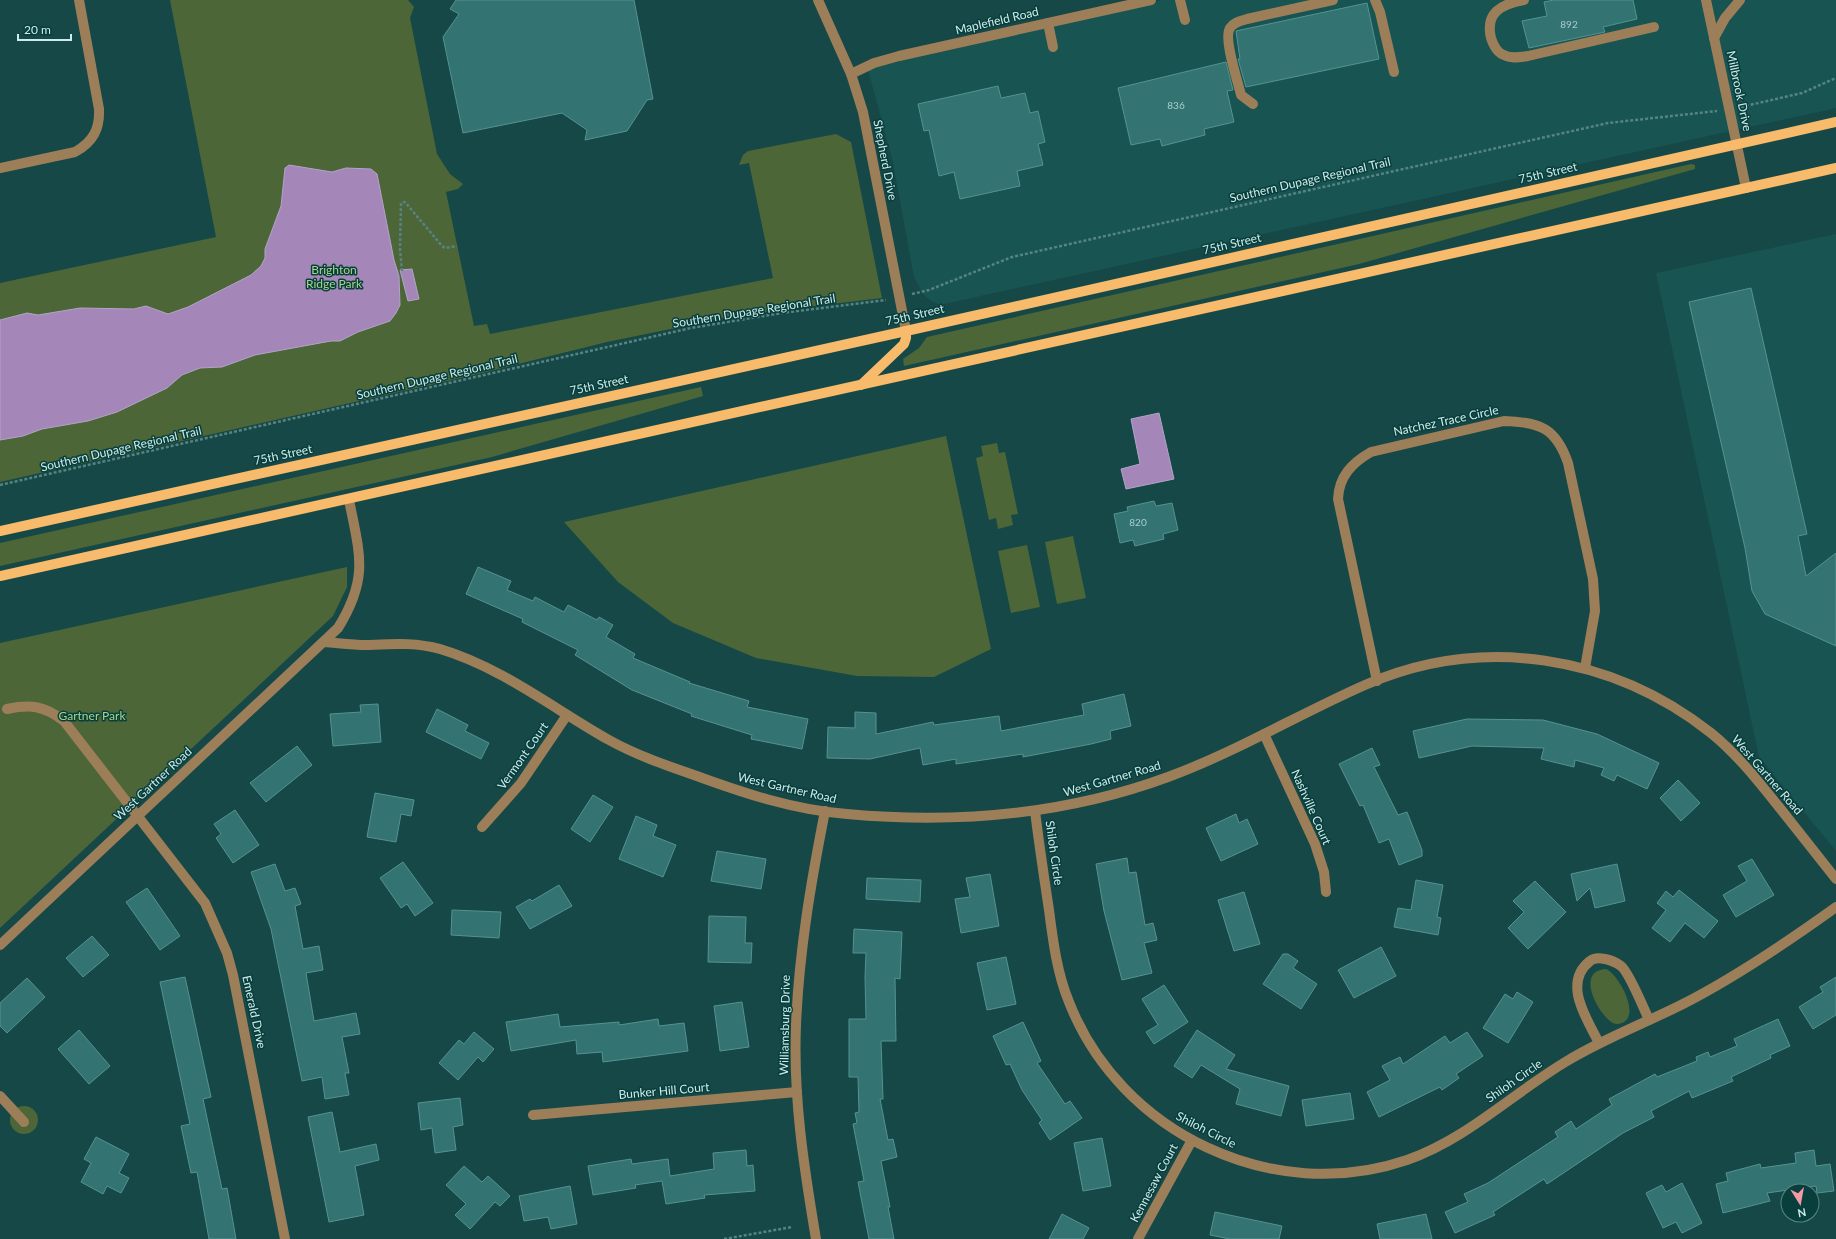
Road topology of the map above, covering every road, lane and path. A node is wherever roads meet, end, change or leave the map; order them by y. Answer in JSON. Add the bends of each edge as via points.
{"nodes":[{"id":1,"x":80,"y":0,"type":"edge"},
{"id":2,"x":818,"y":0,"type":"edge"},
{"id":3,"x":1151,"y":0,"type":"edge"},
{"id":4,"x":1180,"y":0,"type":"edge"},
{"id":5,"x":1333,"y":0,"type":"edge"},
{"id":6,"x":1375,"y":0,"type":"edge"},
{"id":7,"x":1524,"y":0,"type":"edge"},
{"id":8,"x":1706,"y":0,"type":"edge"},
{"id":9,"x":1740,"y":0,"type":"edge"},
{"id":10,"x":1185,"y":20,"type":"dead end"},
{"id":11,"x":1048,"y":23,"type":"junction"},
{"id":12,"x":1654,"y":27,"type":"dead end"},
{"id":13,"x":1714,"y":38,"type":"junction"},
{"id":14,"x":1053,"y":47,"type":"dead end"},
{"id":15,"x":1394,"y":72,"type":"dead end"},
{"id":16,"x":851,"y":74,"type":"junction"},
{"id":17,"x":1836,"y":78,"type":"edge"},
{"id":18,"x":1253,"y":104,"type":"dead end"},
{"id":19,"x":1753,"y":104,"type":"dead end"},
{"id":20,"x":1710,"y":112,"type":"dead end"},
{"id":21,"x":1836,"y":122,"type":"edge"},
{"id":22,"x":1737,"y":144,"type":"junction"},
{"id":23,"x":0,"y":168,"type":"edge"},
{"id":24,"x":1836,"y":168,"type":"edge"},
{"id":25,"x":1746,"y":188,"type":"junction"},
{"id":26,"x":457,"y":246,"type":"dead end"},
{"id":27,"x":402,"y":271,"type":"dead end"},
{"id":28,"x":921,"y":292,"type":"dead end"},
{"id":29,"x":880,"y":301,"type":"dead end"},
{"id":30,"x":906,"y":330,"type":"junction"},
{"id":31,"x":861,"y":385,"type":"junction"},
{"id":32,"x":0,"y":485,"type":"edge"},
{"id":33,"x":349,"y":500,"type":"junction"},
{"id":34,"x":0,"y":531,"type":"edge"},
{"id":35,"x":0,"y":576,"type":"edge"},
{"id":36,"x":324,"y":642,"type":"junction"},
{"id":37,"x":1585,"y":668,"type":"junction"},
{"id":38,"x":1377,"y":680,"type":"junction"},
{"id":39,"x":7,"y":709,"type":"dead end"},
{"id":40,"x":567,"y":715,"type":"junction"},
{"id":41,"x":1264,"y":734,"type":"junction"},
{"id":42,"x":825,"y":811,"type":"junction"},
{"id":43,"x":1035,"y":811,"type":"junction"},
{"id":44,"x":138,"y":816,"type":"junction"},
{"id":45,"x":482,"y":828,"type":"dead end"},
{"id":46,"x":1836,"y":879,"type":"edge"},
{"id":47,"x":1326,"y":892,"type":"dead end"},
{"id":48,"x":1836,"y":907,"type":"edge"},
{"id":49,"x":0,"y":945,"type":"edge"},
{"id":50,"x":1649,"y":1020,"type":"junction"},
{"id":51,"x":1599,"y":1043,"type":"junction"},
{"id":52,"x":797,"y":1092,"type":"junction"},
{"id":53,"x":0,"y":1096,"type":"edge"},
{"id":54,"x":532,"y":1115,"type":"dead end"},
{"id":55,"x":24,"y":1122,"type":"dead end"},
{"id":56,"x":1192,"y":1140,"type":"junction"},
{"id":57,"x":792,"y":1226,"type":"dead end"},
{"id":58,"x":285,"y":1239,"type":"edge"},
{"id":59,"x":724,"y":1239,"type":"edge"},
{"id":60,"x":816,"y":1239,"type":"edge"},
{"id":61,"x":1138,"y":1239,"type":"edge"}],
"edges":[{"from":1,"to":23,"type":"street","via":[[99,109],[100,121],[92,139],[75,152]]},
{"from":2,"to":16,"type":"street","name":"Shepherd Drive"},
{"from":3,"to":11,"type":"street","name":"Maplefield Road"},
{"from":4,"to":10,"type":"street"},
{"from":5,"to":18,"type":"street","via":[[1247,19],[1231,27],[1228,33],[1229,44],[1241,95]]},
{"from":6,"to":15,"type":"street"},
{"from":7,"to":12,"type":"street","via":[[1499,8],[1492,16],[1489,24],[1492,41],[1502,55],[1528,56]]},
{"from":8,"to":13,"type":"street","name":"Millbrook Drive"},
{"from":9,"to":13,"type":"street","via":[[1725,18]]},
{"from":11,"to":14,"type":"street"},
{"from":11,"to":16,"type":"street","name":"Maplefield Road","via":[[899,56]]},
{"from":13,"to":22,"type":"street","name":"Millbrook Drive"},
{"from":16,"to":30,"type":"street","name":"Shepherd Drive","via":[[863,112]]},
{"from":17,"to":19,"type":"path","via":[[1802,93]]},
{"from":20,"to":28,"type":"path","name":"Southern Dupage Regional Trail","via":[[1608,123],[1012,257]]},
{"from":21,"to":22,"type":"main road","name":"75th Street"},
{"from":22,"to":25,"type":"street","name":"Millbrook Drive"},
{"from":22,"to":30,"type":"main road","name":"75th Street"},
{"from":24,"to":25,"type":"main road"},
{"from":25,"to":31,"type":"main road"},
{"from":26,"to":27,"type":"path","via":[[442,246],[405,202],[401,203]]},
{"from":29,"to":32,"type":"path","name":"Southern Dupage Regional Trail","via":[[691,328]]},
{"from":30,"to":31,"type":"main road","via":[[904,344]]},
{"from":30,"to":34,"type":"main road","name":"75th Street"},
{"from":31,"to":33,"type":"main road"},
{"from":33,"to":35,"type":"main road"},
{"from":33,"to":36,"type":"street","name":"West Gartner Road","via":[[359,552],[358,584],[348,612],[338,628]]},
{"from":36,"to":40,"type":"street","name":"West Gartner Road","via":[[403,643],[444,650],[511,681]]},
{"from":36,"to":44,"type":"street","name":"West Gartner Road"},
{"from":37,"to":38,"type":"street","name":"West Gartner Road","via":[[1528,658],[1472,658],[1415,668]]},
{"from":37,"to":38,"type":"street","name":"Natchez Trace Circle","via":[[1595,610],[1593,579],[1564,450],[1556,436],[1544,427],[1527,422],[1504,421],[1371,452],[1359,459],[1342,478],[1338,499]]},
{"from":37,"to":46,"type":"street","name":"West Gartner Road","via":[[1612,676],[1648,692],[1680,710],[1715,736],[1739,759]]},
{"from":38,"to":41,"type":"street","name":"West Gartner Road"},
{"from":39,"to":44,"type":"street","name":"Emerald Drive","via":[[22,706],[52,711],[64,721]]},
{"from":40,"to":42,"type":"street","name":"West Gartner Road","via":[[643,757],[743,794]]},
{"from":40,"to":45,"type":"street","name":"Vermont Court","via":[[521,783]]},
{"from":41,"to":43,"type":"street","name":"West Gartner Road","via":[[1227,753],[1166,778],[1098,798]]},
{"from":41,"to":47,"type":"street","name":"Nashville Court","via":[[1315,844],[1324,872]]},
{"from":42,"to":43,"type":"street","name":"West Gartner Road","via":[[928,819],[1000,816]]},
{"from":42,"to":52,"type":"street","name":"Williamsburg Drive","via":[[808,900],[800,967],[796,1026]]},
{"from":43,"to":56,"type":"street","name":"Shiloh Circle","via":[[1057,965],[1069,1003],[1086,1038],[1106,1069],[1127,1092],[1162,1122]]},
{"from":44,"to":49,"type":"street","name":"West Gartner Road"},
{"from":44,"to":58,"type":"street","name":"Emerald Drive","via":[[205,903],[227,953],[240,1003]]},
{"from":48,"to":50,"type":"street","name":"Shiloh Circle","via":[[1733,977]]},
{"from":50,"to":51,"type":"street","name":"Shiloh Circle"},
{"from":50,"to":51,"type":"street","via":[[1622,966],[1606,959],[1593,959],[1583,966],[1578,977],[1577,993],[1582,1010]]},
{"from":51,"to":56,"type":"street","name":"Shiloh Circle","via":[[1524,1089],[1470,1129],[1443,1145],[1406,1160],[1370,1169],[1310,1173],[1274,1169],[1248,1164]]},
{"from":52,"to":54,"type":"street","name":"Bunker Hill Court"},
{"from":52,"to":60,"type":"street","name":"Williamsburg Drive","via":[[806,1184]]},
{"from":53,"to":55,"type":"street"},
{"from":56,"to":61,"type":"street","name":"Kennesaw Court"},
{"from":57,"to":59,"type":"path"}]}
